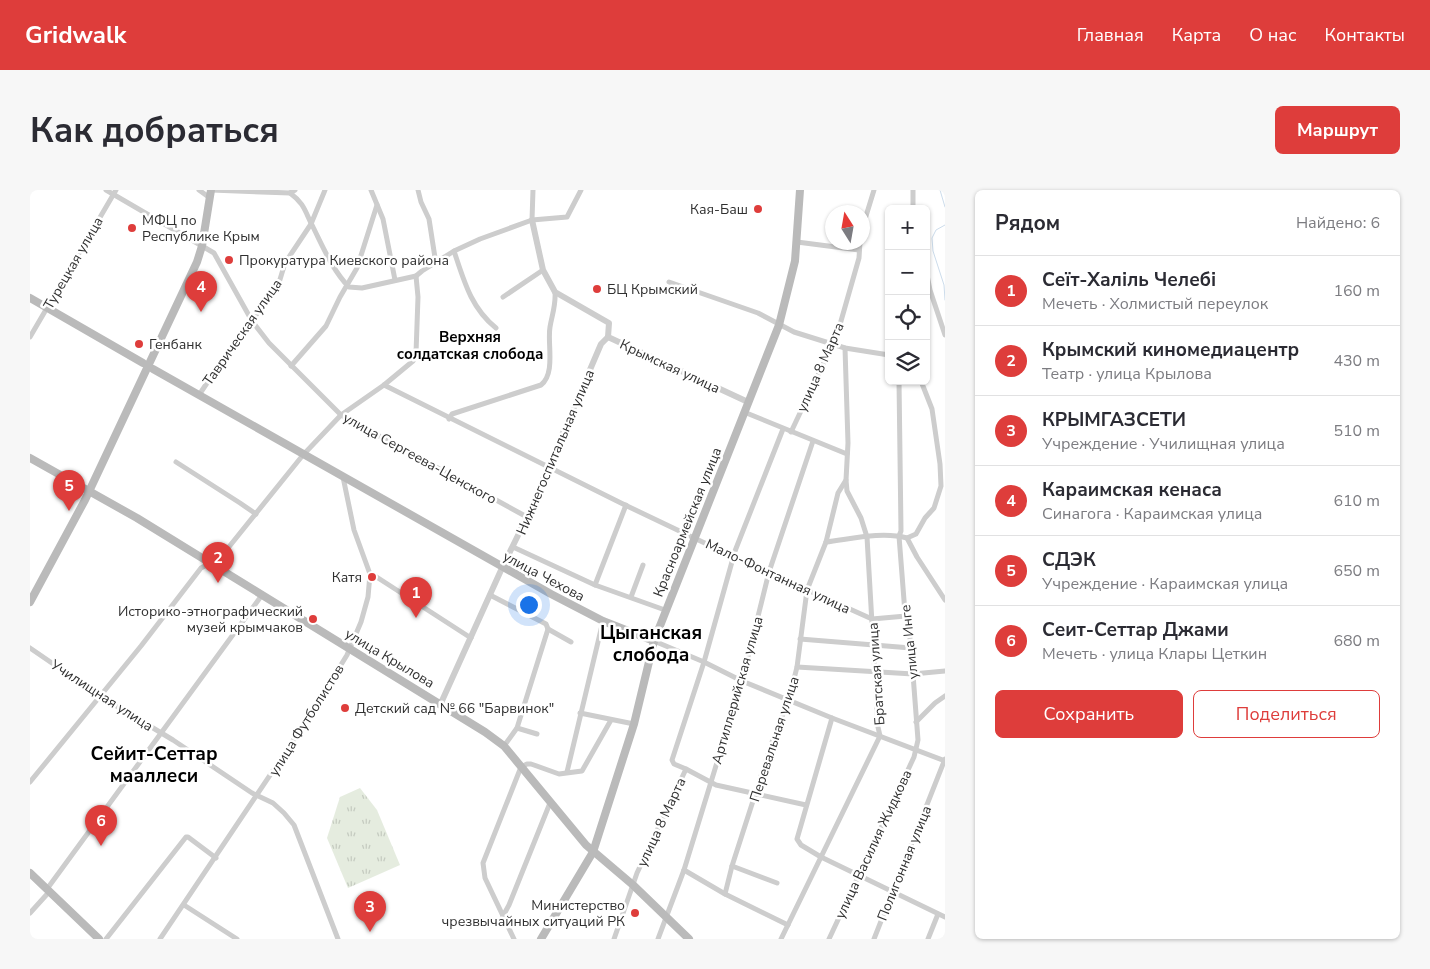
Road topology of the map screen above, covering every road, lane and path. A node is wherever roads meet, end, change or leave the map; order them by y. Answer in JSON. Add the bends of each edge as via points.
{"nodes":[{"id":1,"x":106,"y":190,"type":"edge"},
{"id":2,"x":199,"y":190,"type":"edge"},
{"id":3,"x":325,"y":190,"type":"edge"},
{"id":4,"x":371,"y":190,"type":"edge"},
{"id":5,"x":418,"y":190,"type":"edge"},
{"id":6,"x":533,"y":190,"type":"edge"},
{"id":7,"x":581,"y":190,"type":"edge"},
{"id":8,"x":800,"y":190,"type":"edge"},
{"id":9,"x":874,"y":190,"type":"edge"},
{"id":10,"x":912,"y":190,"type":"edge"},
{"id":11,"x":292,"y":191,"type":"edge"},
{"id":12,"x":115,"y":192,"type":"edge"},
{"id":13,"x":210,"y":193,"type":"edge"},
{"id":14,"x":377,"y":205,"type":"junction"},
{"id":15,"x":869,"y":205,"type":"edge"},
{"id":16,"x":913,"y":205,"type":"edge"},
{"id":17,"x":532,"y":220,"type":"junction"},
{"id":18,"x":311,"y":224,"type":"junction"},
{"id":19,"x":797,"y":242,"type":"junction"},
{"id":20,"x":202,"y":246,"type":"junction"},
{"id":21,"x":825,"y":246,"type":"edge"},
{"id":22,"x":859,"y":250,"type":"edge"},
{"id":23,"x":454,"y":251,"type":"junction"},
{"id":24,"x":436,"y":264,"type":"junction"},
{"id":25,"x":543,"y":270,"type":"junction"},
{"id":26,"x":416,"y":276,"type":"junction"},
{"id":27,"x":395,"y":280,"type":"junction"},
{"id":28,"x":669,"y":282,"type":"dead end"},
{"id":29,"x":347,"y":284,"type":"junction"},
{"id":30,"x":930,"y":290,"type":"edge"},
{"id":31,"x":555,"y":292,"type":"junction"},
{"id":32,"x":503,"y":297,"type":"dead end"},
{"id":33,"x":30,"y":298,"type":"edge"},
{"id":34,"x":48,"y":307,"type":"junction"},
{"id":35,"x":252,"y":321,"type":"junction"},
{"id":36,"x":779,"y":324,"type":"junction"},
{"id":37,"x":496,"y":328,"type":"dead end"},
{"id":38,"x":944,"y":334,"type":"edge"},
{"id":39,"x":30,"y":337,"type":"edge"},
{"id":40,"x":608,"y":338,"type":"junction"},
{"id":41,"x":832,"y":343,"type":"junction"},
{"id":42,"x":845,"y":348,"type":"junction"},
{"id":43,"x":885,"y":354,"type":"edge"},
{"id":44,"x":143,"y":363,"type":"dead end"},
{"id":45,"x":291,"y":366,"type":"junction"},
{"id":46,"x":153,"y":369,"type":"dead end"},
{"id":47,"x":899,"y":385,"type":"edge"},
{"id":48,"x":923,"y":385,"type":"edge"},
{"id":49,"x":384,"y":386,"type":"junction"},
{"id":50,"x":199,"y":394,"type":"junction"},
{"id":51,"x":748,"y":402,"type":"junction"},
{"id":52,"x":744,"y":412,"type":"junction"},
{"id":53,"x":341,"y":414,"type":"junction"},
{"id":54,"x":449,"y":419,"type":"junction"},
{"id":55,"x":783,"y":429,"type":"junction"},
{"id":56,"x":791,"y":432,"type":"junction"},
{"id":57,"x":813,"y":441,"type":"junction"},
{"id":58,"x":847,"y":454,"type":"junction"},
{"id":59,"x":303,"y":455,"type":"junction"},
{"id":60,"x":30,"y":458,"type":"edge"},
{"id":61,"x":176,"y":462,"type":"dead end"},
{"id":62,"x":548,"y":467,"type":"junction"},
{"id":63,"x":342,"y":477,"type":"junction"},
{"id":64,"x":846,"y":480,"type":"junction"},
{"id":65,"x":89,"y":491,"type":"junction"},
{"id":66,"x":626,"y":505,"type":"junction"},
{"id":67,"x":256,"y":514,"type":"junction"},
{"id":68,"x":527,"y":517,"type":"junction"},
{"id":69,"x":899,"y":536,"type":"junction"},
{"id":70,"x":866,"y":537,"type":"junction"},
{"id":71,"x":695,"y":538,"type":"junction"},
{"id":72,"x":907,"y":538,"type":"junction"},
{"id":73,"x":826,"y":542,"type":"junction"},
{"id":74,"x":513,"y":547,"type":"junction"},
{"id":75,"x":734,"y":557,"type":"junction"},
{"id":76,"x":210,"y":564,"type":"junction"},
{"id":77,"x":643,"y":565,"type":"dead end"},
{"id":78,"x":502,"y":568,"type":"junction"},
{"id":79,"x":769,"y":572,"type":"junction"},
{"id":80,"x":370,"y":574,"type":"junction"},
{"id":81,"x":595,"y":585,"type":"junction"},
{"id":82,"x":807,"y":590,"type":"junction"},
{"id":83,"x":262,"y":595,"type":"junction"},
{"id":84,"x":490,"y":595,"type":"junction"},
{"id":85,"x":631,"y":597,"type":"junction"},
{"id":86,"x":945,"y":600,"type":"edge"},
{"id":87,"x":30,"y":602,"type":"edge"},
{"id":88,"x":665,"y":610,"type":"junction"},
{"id":89,"x":906,"y":616,"type":"junction"},
{"id":90,"x":872,"y":619,"type":"junction"},
{"id":91,"x":603,"y":621,"type":"junction"},
{"id":92,"x":548,"y":629,"type":"junction"},
{"id":93,"x":471,"y":638,"type":"junction"},
{"id":94,"x":800,"y":639,"type":"junction"},
{"id":95,"x":654,"y":641,"type":"junction"},
{"id":96,"x":571,"y":642,"type":"dead end"},
{"id":97,"x":873,"y":646,"type":"junction"},
{"id":98,"x":30,"y":648,"type":"edge"},
{"id":99,"x":350,"y":648,"type":"junction"},
{"id":100,"x":911,"y":648,"type":"junction"},
{"id":101,"x":704,"y":662,"type":"junction"},
{"id":102,"x":797,"y":667,"type":"junction"},
{"id":103,"x":875,"y":671,"type":"junction"},
{"id":104,"x":945,"y":671,"type":"edge"},
{"id":105,"x":913,"y":674,"type":"junction"},
{"id":106,"x":742,"y":681,"type":"junction"},
{"id":107,"x":100,"y":696,"type":"junction"},
{"id":108,"x":945,"y":696,"type":"edge"},
{"id":109,"x":789,"y":699,"type":"junction"},
{"id":110,"x":441,"y":703,"type":"junction"},
{"id":111,"x":580,"y":713,"type":"junction"},
{"id":112,"x":832,"y":718,"type":"junction"},
{"id":113,"x":611,"y":720,"type":"junction"},
{"id":114,"x":916,"y":722,"type":"junction"},
{"id":115,"x":634,"y":724,"type":"junction"},
{"id":116,"x":518,"y":728,"type":"junction"},
{"id":117,"x":160,"y":732,"type":"junction"},
{"id":118,"x":537,"y":734,"type":"dead end"},
{"id":119,"x":880,"y":736,"type":"junction"},
{"id":120,"x":504,"y":746,"type":"junction"},
{"id":121,"x":916,"y":749,"type":"junction"},
{"id":122,"x":945,"y":760,"type":"edge"},
{"id":123,"x":521,"y":767,"type":"junction"},
{"id":124,"x":686,"y":768,"type":"junction"},
{"id":125,"x":567,"y":772,"type":"junction"},
{"id":126,"x":30,"y":782,"type":"edge"},
{"id":127,"x":711,"y":782,"type":"junction"},
{"id":128,"x":756,"y":794,"type":"junction"},
{"id":129,"x":258,"y":796,"type":"junction"},
{"id":130,"x":550,"y":803,"type":"junction"},
{"id":131,"x":806,"y":805,"type":"junction"},
{"id":132,"x":593,"y":852,"type":"junction"},
{"id":133,"x":821,"y":857,"type":"junction"},
{"id":134,"x":216,"y":858,"type":"junction"},
{"id":135,"x":732,"y":866,"type":"junction"},
{"id":136,"x":684,"y":870,"type":"junction"},
{"id":137,"x":30,"y":873,"type":"edge"},
{"id":138,"x":859,"y":875,"type":"junction"},
{"id":139,"x":777,"y":883,"type":"dead end"},
{"id":140,"x":633,"y":885,"type":"junction"},
{"id":141,"x":48,"y":890,"type":"junction"},
{"id":142,"x":892,"y":891,"type":"junction"},
{"id":143,"x":725,"y":894,"type":"junction"},
{"id":144,"x":184,"y":905,"type":"junction"},
{"id":145,"x":30,"y":913,"type":"edge"},
{"id":146,"x":938,"y":914,"type":"junction"},
{"id":147,"x":503,"y":916,"type":"junction"},
{"id":148,"x":945,"y":917,"type":"edge"},
{"id":149,"x":666,"y":918,"type":"junction"},
{"id":150,"x":788,"y":925,"type":"junction"},
{"id":151,"x":99,"y":939,"type":"edge"},
{"id":152,"x":106,"y":939,"type":"edge"},
{"id":153,"x":160,"y":939,"type":"edge"},
{"id":154,"x":237,"y":939,"type":"edge"},
{"id":155,"x":338,"y":939,"type":"edge"},
{"id":156,"x":514,"y":939,"type":"edge"},
{"id":157,"x":542,"y":939,"type":"edge"},
{"id":158,"x":614,"y":939,"type":"edge"},
{"id":159,"x":658,"y":939,"type":"edge"},
{"id":160,"x":689,"y":939,"type":"edge"},
{"id":161,"x":781,"y":939,"type":"edge"},
{"id":162,"x":829,"y":939,"type":"edge"},
{"id":163,"x":874,"y":939,"type":"edge"},
{"id":164,"x":928,"y":939,"type":"edge"}],
"edges":[{"from":1,"to":12,"type":"street","name":"улица Сергеева-Ценского"},
{"from":2,"to":13,"type":"street"},
{"from":3,"to":18,"type":"street","name":"Таврическая улица"},
{"from":4,"to":14,"type":"street"},
{"from":5,"to":24,"type":"street","via":[[428,219]]},
{"from":6,"to":17,"type":"street"},
{"from":7,"to":17,"type":"street","via":[[567,217]]},
{"from":8,"to":19,"type":"main road","name":"Красноармейская улица"},
{"from":9,"to":15,"type":"street"},
{"from":10,"to":16,"type":"street"},
{"from":11,"to":13,"type":"street"},
{"from":11,"to":18,"type":"street","via":[[302,202]]},
{"from":12,"to":20,"type":"street","name":"улица Сергеева-Ценского"},
{"from":12,"to":34,"type":"street","name":"Турецкая улица"},
{"from":13,"to":20,"type":"main road"},
{"from":14,"to":27,"type":"street","via":[[383,219]]},
{"from":14,"to":29,"type":"street","via":[[357,268]]},
{"from":17,"to":23,"type":"street"},
{"from":17,"to":25,"type":"street"},
{"from":18,"to":29,"type":"street"},
{"from":18,"to":35,"type":"street","name":"Таврическая улица","via":[[285,263],[278,286]]},
{"from":19,"to":21,"type":"street"},
{"from":19,"to":36,"type":"main road","name":"Красноармейская улица","via":[[793,272]]},
{"from":20,"to":35,"type":"street","name":"улица Сергеева-Ценского","via":[[214,253]]},
{"from":20,"to":65,"type":"main road"},
{"from":22,"to":41,"type":"street","name":"улица 8 Марта","via":[[857,268]]},
{"from":23,"to":24,"type":"street"},
{"from":23,"to":37,"type":"street","via":[[473,303]]},
{"from":24,"to":26,"type":"street"},
{"from":25,"to":31,"type":"street"},
{"from":25,"to":32,"type":"street"},
{"from":26,"to":27,"type":"street"},
{"from":26,"to":49,"type":"street","via":[[416,353],[413,361]]},
{"from":27,"to":29,"type":"street","via":[[362,288]]},
{"from":28,"to":36,"type":"street"},
{"from":29,"to":45,"type":"street","via":[[326,326]]},
{"from":30,"to":38,"type":"street"},
{"from":31,"to":40,"type":"street","name":"Крымская улица","via":[[609,323]]},
{"from":31,"to":54,"type":"street","via":[[545,382],[452,414]]},
{"from":33,"to":34,"type":"main road"},
{"from":34,"to":39,"type":"street","name":"Турецкая улица"},
{"from":34,"to":44,"type":"main road"},
{"from":35,"to":45,"type":"street","name":"улица Сергеева-Ценского"},
{"from":35,"to":50,"type":"street","name":"Таврическая улица"},
{"from":36,"to":41,"type":"street"},
{"from":36,"to":51,"type":"main road","name":"Красноармейская улица"},
{"from":40,"to":51,"type":"street","name":"Крымская улица"},
{"from":40,"to":62,"type":"street","name":"Нижнегоспитальная улица","via":[[600,344]]},
{"from":41,"to":42,"type":"street"},
{"from":41,"to":56,"type":"street","name":"улица 8 Марта"},
{"from":42,"to":43,"type":"street"},
{"from":42,"to":58,"type":"street","name":"Перевальная улица"},
{"from":45,"to":53,"type":"street","name":"улица Сергеева-Ценского"},
{"from":46,"to":50,"type":"main road","name":"улица Чехова"},
{"from":47,"to":69,"type":"street","name":"улица Инге"},
{"from":48,"to":72,"type":"street","via":[[932,409],[940,486],[934,508],[916,534]]},
{"from":49,"to":53,"type":"street"},
{"from":49,"to":54,"type":"street","name":"Мало-Фонтанная улица"},
{"from":50,"to":59,"type":"main road","name":"улица Чехова"},
{"from":51,"to":52,"type":"main road","name":"Красноармейская улица"},
{"from":52,"to":55,"type":"street"},
{"from":52,"to":71,"type":"main road","name":"Красноармейская улица"},
{"from":53,"to":59,"type":"street"},
{"from":53,"to":68,"type":"street","name":"улица Сергеева-Ценского"},
{"from":54,"to":62,"type":"street","name":"Мало-Фонтанная улица"},
{"from":55,"to":56,"type":"street"},
{"from":55,"to":75,"type":"street","name":"улица 8 Марта"},
{"from":56,"to":57,"type":"street"},
{"from":57,"to":58,"type":"street"},
{"from":57,"to":79,"type":"street","name":"Артиллерийская улица"},
{"from":58,"to":64,"type":"street","name":"Перевальная улица"},
{"from":59,"to":63,"type":"main road","name":"улица Чехова"},
{"from":59,"to":67,"type":"street"},
{"from":60,"to":65,"type":"main road","name":"улица Крылова"},
{"from":61,"to":67,"type":"street"},
{"from":62,"to":66,"type":"street","name":"Мало-Фонтанная улица"},
{"from":62,"to":68,"type":"street","name":"Нижнегоспитальная улица"},
{"from":63,"to":78,"type":"main road","name":"улица Чехова"},
{"from":63,"to":80,"type":"street","name":"улица Футболистов","via":[[354,530]]},
{"from":64,"to":70,"type":"street","name":"Братская улица","via":[[847,491],[861,518]]},
{"from":64,"to":73,"type":"street","name":"Перевальная улица","via":[[838,494]]},
{"from":65,"to":76,"type":"main road","name":"улица Крылова"},
{"from":65,"to":87,"type":"main road"},
{"from":66,"to":71,"type":"street","name":"Мало-Фонтанная улица"},
{"from":66,"to":81,"type":"street"},
{"from":67,"to":76,"type":"street","via":[[220,558]]},
{"from":68,"to":74,"type":"street","name":"Нижнегоспитальная улица"},
{"from":69,"to":70,"type":"street"},
{"from":69,"to":72,"type":"street"},
{"from":69,"to":89,"type":"street","name":"улица Инге"},
{"from":70,"to":73,"type":"street"},
{"from":70,"to":90,"type":"street","name":"Братская улица"},
{"from":71,"to":75,"type":"street","name":"Мало-Фонтанная улица"},
{"from":71,"to":88,"type":"main road","name":"Красноармейская улица"},
{"from":72,"to":86,"type":"street"},
{"from":73,"to":82,"type":"street","name":"Перевальная улица"},
{"from":74,"to":78,"type":"street","name":"Нижнегоспитальная улица"},
{"from":74,"to":81,"type":"street"},
{"from":75,"to":79,"type":"street","name":"Мало-Фонтанная улица"},
{"from":75,"to":101,"type":"street","name":"улица 8 Марта"},
{"from":76,"to":83,"type":"main road","name":"улица Крылова"},
{"from":76,"to":107,"type":"street","via":[[201,568]]},
{"from":77,"to":85,"type":"street"},
{"from":78,"to":84,"type":"street","name":"Нижнегоспитальная улица"},
{"from":78,"to":91,"type":"main road","name":"улица Чехова"},
{"from":79,"to":82,"type":"street","name":"Мало-Фонтанная улица"},
{"from":79,"to":106,"type":"street","name":"Артиллерийская улица"},
{"from":80,"to":93,"type":"street"},
{"from":80,"to":99,"type":"street","name":"улица Футболистов","via":[[363,616]]},
{"from":81,"to":85,"type":"street"},
{"from":82,"to":90,"type":"street","name":"Мало-Фонтанная улица"},
{"from":82,"to":94,"type":"street","name":"Перевальная улица"},
{"from":83,"to":99,"type":"main road","name":"улица Крылова"},
{"from":83,"to":117,"type":"street"},
{"from":84,"to":92,"type":"street","via":[[546,624]]},
{"from":84,"to":93,"type":"street","name":"Нижнегоспитальная улица"},
{"from":85,"to":88,"type":"street"},
{"from":88,"to":95,"type":"main road","name":"Красноармейская улица"},
{"from":89,"to":90,"type":"street","name":"Мало-Фонтанная улица"},
{"from":89,"to":100,"type":"street","name":"улица Инге"},
{"from":90,"to":97,"type":"street","name":"Братская улица"},
{"from":91,"to":95,"type":"main road","name":"улица Чехова"},
{"from":91,"to":111,"type":"street"},
{"from":92,"to":96,"type":"street"},
{"from":92,"to":116,"type":"street"},
{"from":93,"to":110,"type":"street","name":"Нижнегоспитальная улица"},
{"from":94,"to":97,"type":"street"},
{"from":94,"to":102,"type":"street","name":"Перевальная улица"},
{"from":95,"to":101,"type":"street","name":"улица Чехова"},
{"from":95,"to":115,"type":"main road","name":"Красноармейская улица"},
{"from":97,"to":100,"type":"street"},
{"from":97,"to":103,"type":"street","name":"Братская улица"},
{"from":98,"to":107,"type":"street","name":"Училищная улица"},
{"from":99,"to":110,"type":"main road","name":"улица Крылова"},
{"from":99,"to":129,"type":"street","name":"улица Футболистов"},
{"from":100,"to":105,"type":"street","name":"улица Инге"},
{"from":101,"to":106,"type":"street","name":"улица Чехова"},
{"from":101,"to":124,"type":"street","name":"улица 8 Марта","via":[[672,758],[674,764]]},
{"from":102,"to":103,"type":"street"},
{"from":102,"to":109,"type":"street","name":"Перевальная улица"},
{"from":103,"to":105,"type":"street"},
{"from":103,"to":119,"type":"street","name":"Братская улица"},
{"from":104,"to":105,"type":"street"},
{"from":105,"to":114,"type":"street","name":"улица Инге"},
{"from":106,"to":109,"type":"street","name":"улица Чехова"},
{"from":106,"to":127,"type":"street","name":"Артиллерийская улица"},
{"from":107,"to":117,"type":"street","name":"Училищная улица"},
{"from":107,"to":126,"type":"street"},
{"from":108,"to":114,"type":"street"},
{"from":109,"to":112,"type":"street","name":"улица Чехова"},
{"from":109,"to":128,"type":"street","name":"Перевальная улица"},
{"from":110,"to":120,"type":"main road","name":"улица Крылова"},
{"from":111,"to":113,"type":"street"},
{"from":111,"to":125,"type":"street"},
{"from":112,"to":119,"type":"street","name":"улица Чехова"},
{"from":112,"to":131,"type":"street"},
{"from":113,"to":115,"type":"street"},
{"from":113,"to":125,"type":"street","via":[[584,770]]},
{"from":114,"to":121,"type":"street","name":"улица Инге"},
{"from":115,"to":132,"type":"main road","name":"Красноармейская улица"},
{"from":116,"to":118,"type":"street"},
{"from":116,"to":120,"type":"street"},
{"from":117,"to":129,"type":"street","name":"Училищная улица"},
{"from":117,"to":141,"type":"street"},
{"from":119,"to":121,"type":"street","name":"улица Чехова"},
{"from":119,"to":133,"type":"street","name":"Братская улица"},
{"from":120,"to":123,"type":"main road","name":"улица Крылова"},
{"from":121,"to":122,"type":"street","name":"улица Чехова"},
{"from":121,"to":138,"type":"street","name":"улица Василия Жидкова"},
{"from":122,"to":142,"type":"street","name":"Полигонная улица"},
{"from":123,"to":125,"type":"street","via":[[531,764],[559,774]]},
{"from":123,"to":130,"type":"main road","name":"улица Крылова"},
{"from":123,"to":147,"type":"street","via":[[483,864],[485,878]]},
{"from":124,"to":127,"type":"street"},
{"from":124,"to":140,"type":"street","name":"улица 8 Марта"},
{"from":127,"to":128,"type":"street"},
{"from":127,"to":136,"type":"street","name":"Артиллерийская улица"},
{"from":128,"to":131,"type":"street"},
{"from":128,"to":135,"type":"street","name":"Перевальная улица"},
{"from":129,"to":134,"type":"street","name":"улица Футболистов"},
{"from":129,"to":155,"type":"street","name":"Училищная улица","via":[[273,803],[294,826]]},
{"from":130,"to":132,"type":"main road","name":"улица Крылова"},
{"from":130,"to":147,"type":"street"},
{"from":131,"to":133,"type":"street","via":[[797,839]]},
{"from":132,"to":140,"type":"main road","name":"улица Крылова"},
{"from":132,"to":157,"type":"main road","name":"Красноармейская улица"},
{"from":133,"to":138,"type":"street"},
{"from":133,"to":150,"type":"street","name":"Братская улица"},
{"from":134,"to":144,"type":"street","name":"улица Футболистов"},
{"from":134,"to":152,"type":"street","via":[[186,837]]},
{"from":135,"to":139,"type":"street"},
{"from":135,"to":143,"type":"street","name":"Перевальная улица"},
{"from":136,"to":143,"type":"street"},
{"from":136,"to":149,"type":"street","name":"Артиллерийская улица"},
{"from":137,"to":141,"type":"main road"},
{"from":138,"to":142,"type":"street"},
{"from":138,"to":162,"type":"street","name":"улица Василия Жидкова"},
{"from":140,"to":149,"type":"main road","name":"улица Крылова"},
{"from":140,"to":158,"type":"street","name":"улица 8 Марта"},
{"from":141,"to":145,"type":"street"},
{"from":141,"to":151,"type":"main road"},
{"from":142,"to":146,"type":"street"},
{"from":142,"to":163,"type":"street","name":"Полигонная улица"},
{"from":143,"to":150,"type":"street"},
{"from":144,"to":153,"type":"street","name":"улица Футболистов"},
{"from":144,"to":154,"type":"street"},
{"from":146,"to":148,"type":"street"},
{"from":146,"to":164,"type":"street"},
{"from":147,"to":156,"type":"street"},
{"from":149,"to":159,"type":"street","name":"Артиллерийская улица"},
{"from":149,"to":160,"type":"main road","name":"улица Крылова"},
{"from":150,"to":161,"type":"street","name":"Братская улица"}]}
